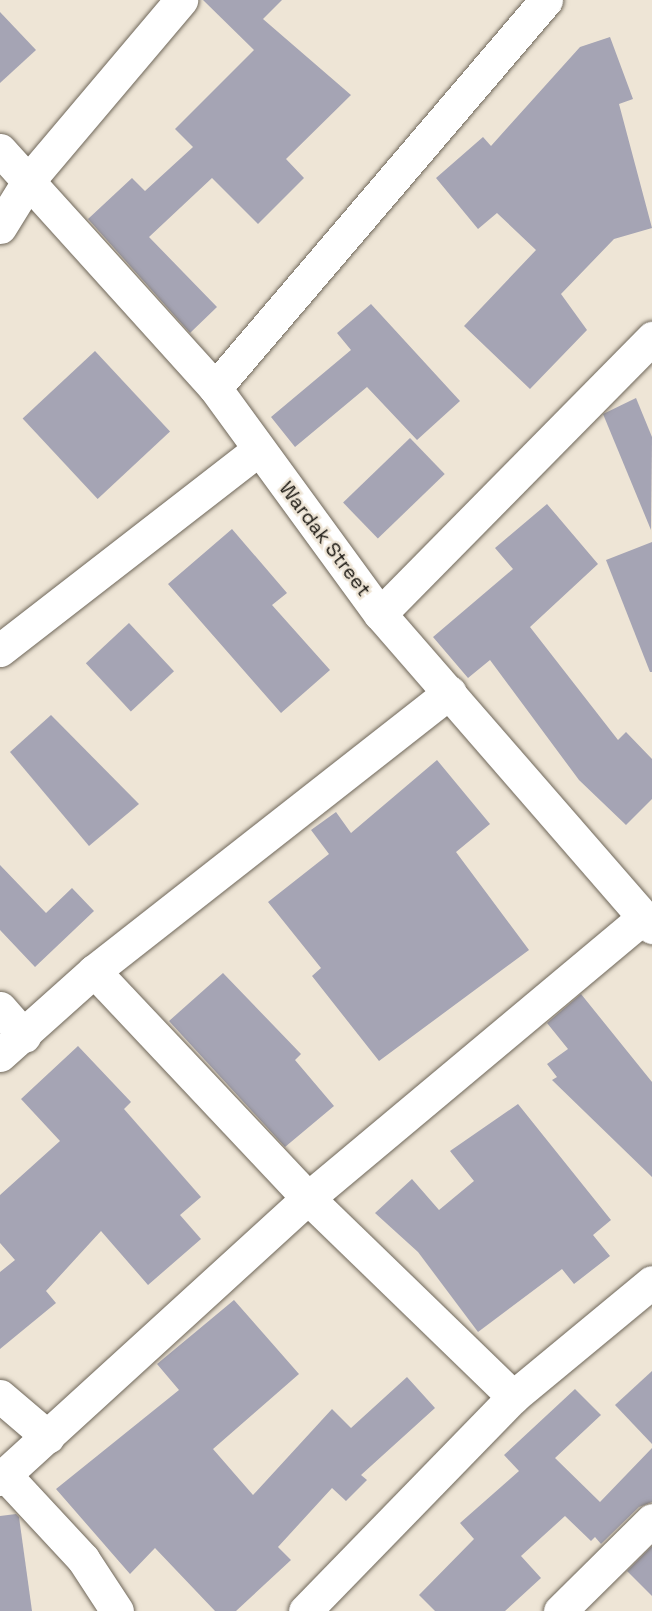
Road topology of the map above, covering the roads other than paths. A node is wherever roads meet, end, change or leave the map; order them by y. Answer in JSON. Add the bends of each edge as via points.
{"nodes":[{"id":1,"x":181,"y":0,"type":"edge"},
{"id":2,"x":546,"y":0,"type":"edge"},
{"id":3,"x":0,"y":150,"type":"edge"},
{"id":4,"x":29,"y":180,"type":"junction"},
{"id":5,"x":0,"y":227,"type":"edge"},
{"id":6,"x":652,"y":338,"type":"edge"},
{"id":7,"x":215,"y":388,"type":"junction"},
{"id":8,"x":258,"y":450,"type":"junction"},
{"id":9,"x":380,"y":614,"type":"junction"},
{"id":10,"x":0,"y":650,"type":"edge"},
{"id":11,"x":450,"y":692,"type":"junction"},
{"id":12,"x":648,"y":922,"type":"edge"},
{"id":13,"x":94,"y":971,"type":"junction"},
{"id":14,"x":0,"y":1008,"type":"edge"},
{"id":15,"x":12,"y":1045,"type":"edge"},
{"id":16,"x":308,"y":1198,"type":"junction"},
{"id":17,"x":652,"y":1282,"type":"edge"},
{"id":18,"x":0,"y":1396,"type":"edge"},
{"id":19,"x":513,"y":1397,"type":"junction"},
{"id":20,"x":48,"y":1437,"type":"junction"},
{"id":21,"x":2,"y":1477,"type":"edge"},
{"id":22,"x":652,"y":1520,"type":"edge"},
{"id":23,"x":117,"y":1611,"type":"edge"},
{"id":24,"x":305,"y":1611,"type":"edge"},
{"id":25,"x":560,"y":1611,"type":"edge"}],
"edges":[{"from":1,"to":4,"type":"street"},
{"from":2,"to":7,"type":"street"},
{"from":3,"to":4,"type":"street","name":"Wardak Street"},
{"from":4,"to":5,"type":"street"},
{"from":4,"to":7,"type":"street","name":"Wardak Street"},
{"from":6,"to":9,"type":"street"},
{"from":7,"to":8,"type":"street","name":"Wardak Street"},
{"from":8,"to":9,"type":"street","name":"Wardak Street"},
{"from":8,"to":10,"type":"street"},
{"from":9,"to":11,"type":"street","name":"Wardak Street"},
{"from":11,"to":12,"type":"street","name":"Wardak Street"},
{"from":11,"to":13,"type":"street"},
{"from":12,"to":16,"type":"street"},
{"from":13,"to":15,"type":"street"},
{"from":13,"to":16,"type":"street"},
{"from":14,"to":15,"type":"street"},
{"from":16,"to":19,"type":"street"},
{"from":16,"to":20,"type":"street"},
{"from":17,"to":19,"type":"street"},
{"from":18,"to":20,"type":"street"},
{"from":19,"to":24,"type":"street"},
{"from":20,"to":21,"type":"street"},
{"from":21,"to":23,"type":"street","via":[[83,1559]]},
{"from":22,"to":25,"type":"street"}]}
